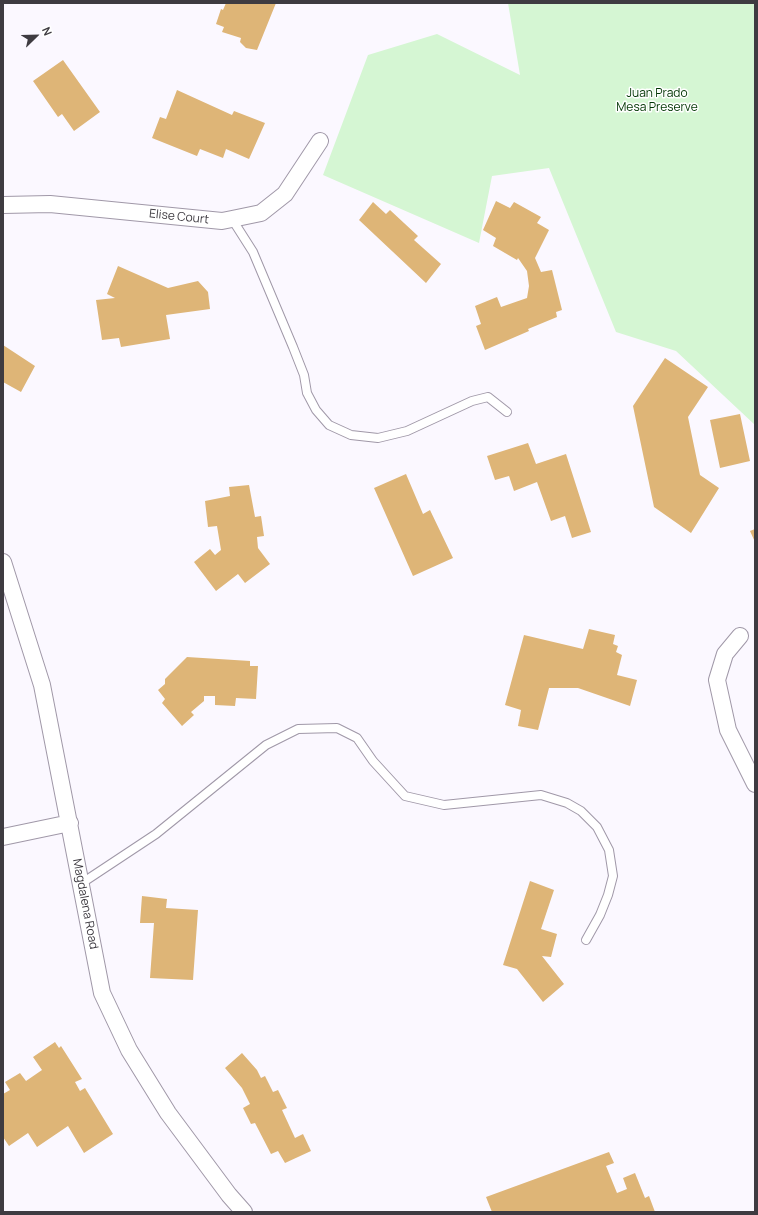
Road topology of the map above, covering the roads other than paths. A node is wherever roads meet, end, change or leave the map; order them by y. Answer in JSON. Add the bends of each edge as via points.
{"nodes":[{"id":1,"x":320,"y":141,"type":"dead end"},
{"id":2,"x":3,"y":205,"type":"edge"},
{"id":3,"x":232,"y":219,"type":"junction"},
{"id":4,"x":507,"y":412,"type":"dead end"},
{"id":5,"x":3,"y":562,"type":"edge"},
{"id":6,"x":740,"y":636,"type":"dead end"},
{"id":7,"x":755,"y":784,"type":"edge"},
{"id":8,"x":70,"y":823,"type":"junction"},
{"id":9,"x":3,"y":837,"type":"edge"},
{"id":10,"x":82,"y":883,"type":"junction"},
{"id":11,"x":586,"y":940,"type":"dead end"},
{"id":12,"x":244,"y":1212,"type":"edge"}],
"edges":[{"from":1,"to":3,"type":"street","name":"Elise Court","via":[[285,194],[261,213]]},
{"from":2,"to":3,"type":"street","name":"Elise Court","via":[[50,204],[222,221]]},
{"from":3,"to":4,"type":"lane","via":[[253,252],[304,375],[307,393],[316,410],[329,425],[351,435],[378,438],[407,431],[472,401],[488,397]]},
{"from":5,"to":8,"type":"street","name":"Magdalena Road","via":[[42,685]]},
{"from":6,"to":7,"type":"street","via":[[725,654],[717,680],[728,730]]},
{"from":8,"to":9,"type":"street"},
{"from":8,"to":10,"type":"street","name":"Magdalena Road"},
{"from":10,"to":11,"type":"lane","via":[[156,834],[266,745],[298,729],[337,728],[357,738],[373,761],[405,796],[444,805],[541,795],[581,811],[597,827],[609,850],[613,876],[600,915]]},
{"from":10,"to":12,"type":"street","name":"Magdalena Road","via":[[102,993],[129,1050],[168,1113]]}]}
